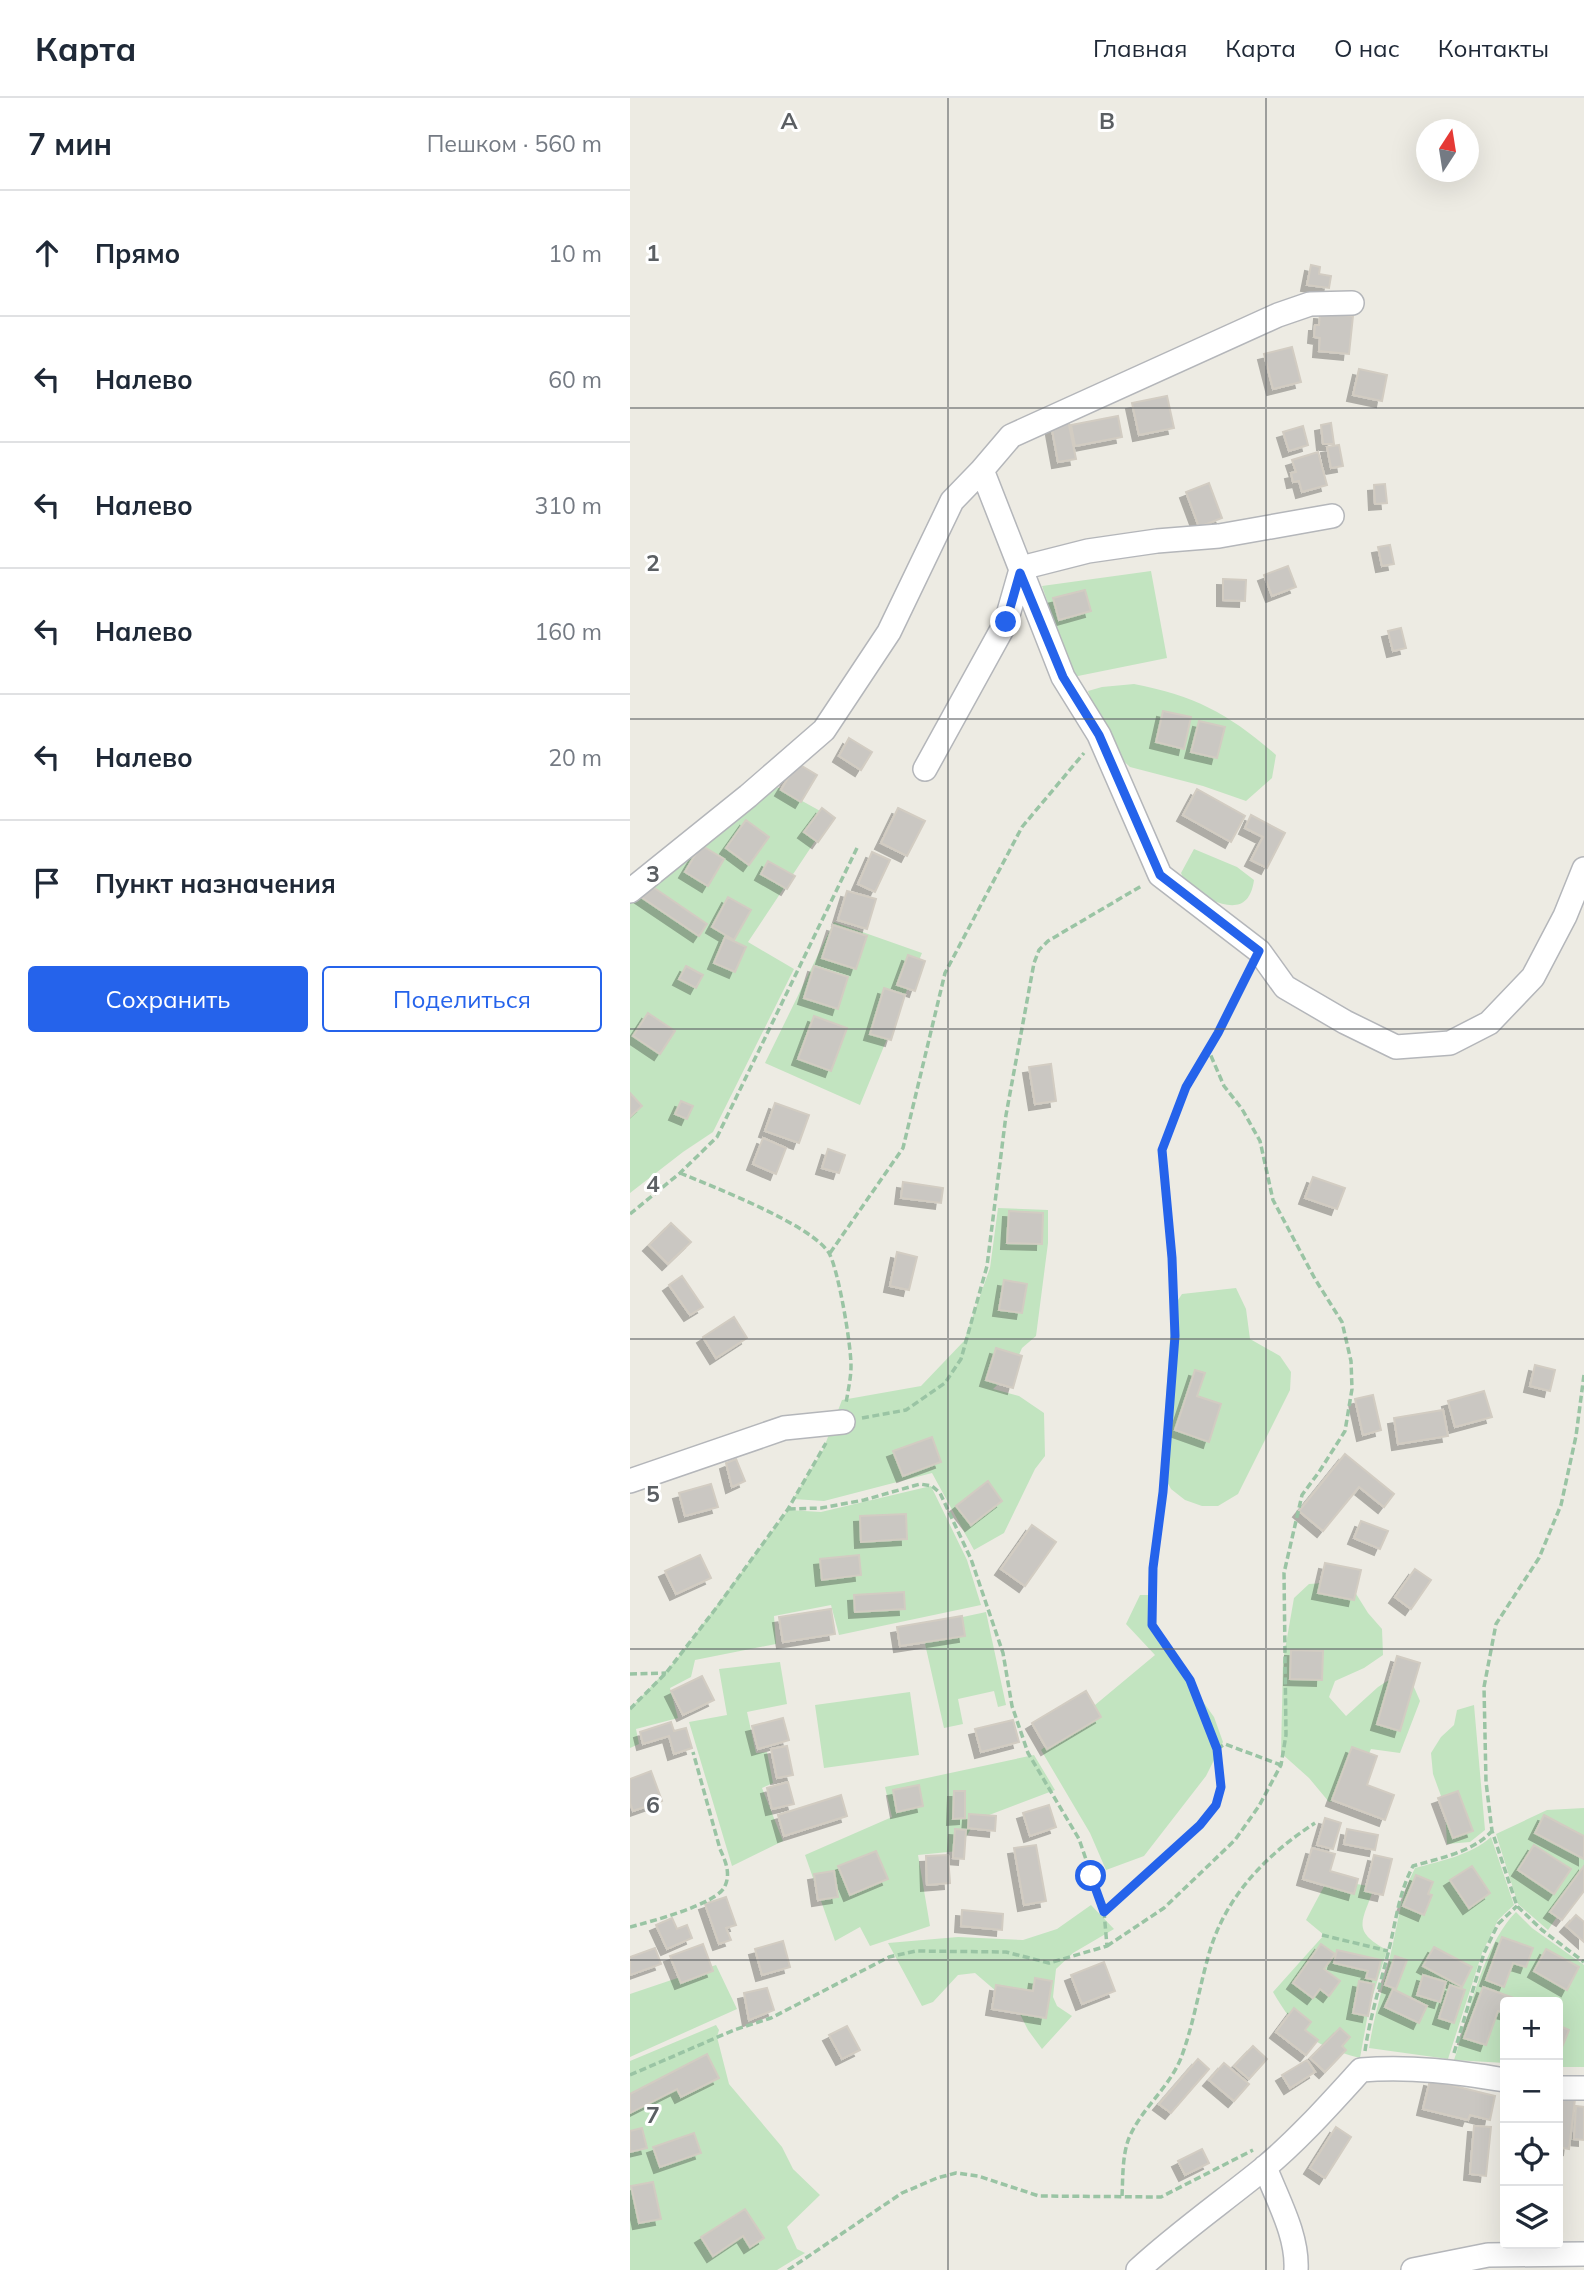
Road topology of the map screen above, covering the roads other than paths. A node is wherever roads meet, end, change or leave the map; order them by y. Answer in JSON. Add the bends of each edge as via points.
{"nodes":[{"id":1,"x":1352,"y":303,"type":"dead end"},
{"id":2,"x":982,"y":470,"type":"junction"},
{"id":3,"x":1332,"y":516,"type":"dead end"},
{"id":4,"x":1020,"y":573,"type":"junction"},
{"id":5,"x":925,"y":769,"type":"dead end"},
{"id":6,"x":1584,"y":869,"type":"edge"},
{"id":7,"x":630,"y":891,"type":"edge"},
{"id":8,"x":843,"y":1422,"type":"road end"},
{"id":9,"x":630,"y":1481,"type":"edge"},
{"id":10,"x":1500,"y":2079,"type":"edge"},
{"id":11,"x":1563,"y":2088,"type":"edge"},
{"id":12,"x":1584,"y":2088,"type":"edge"},
{"id":13,"x":1260,"y":2157,"type":"junction"},
{"id":14,"x":1584,"y":2254,"type":"edge"},
{"id":15,"x":1138,"y":2270,"type":"edge"},
{"id":16,"x":1296,"y":2270,"type":"edge"},
{"id":17,"x":1413,"y":2270,"type":"edge"}],
"edges":[{"from":1,"to":2,"type":"street","via":[[1310,304],[1152,371],[1011,436]]},
{"from":2,"to":4,"type":"street"},
{"from":2,"to":7,"type":"street","via":[[952,501],[890,632],[824,730]]},
{"from":3,"to":4,"type":"street","via":[[1219,536],[1088,551],[1029,566]]},
{"from":4,"to":5,"type":"street","via":[[1006,622]]},
{"from":4,"to":6,"type":"street","via":[[1063,677],[1099,735],[1160,875],[1259,951],[1285,987],[1345,1022],[1396,1047],[1450,1043],[1489,1023],[1533,977]]},
{"from":8,"to":9,"type":"street","via":[[784,1428]]},
{"from":10,"to":13,"type":"street","via":[[1448,2070],[1361,2070],[1317,2118]]},
{"from":11,"to":12,"type":"street"},
{"from":13,"to":15,"type":"street"},
{"from":13,"to":16,"type":"street","via":[[1290,2234]]},
{"from":14,"to":17,"type":"street","via":[[1488,2255]]}]}
